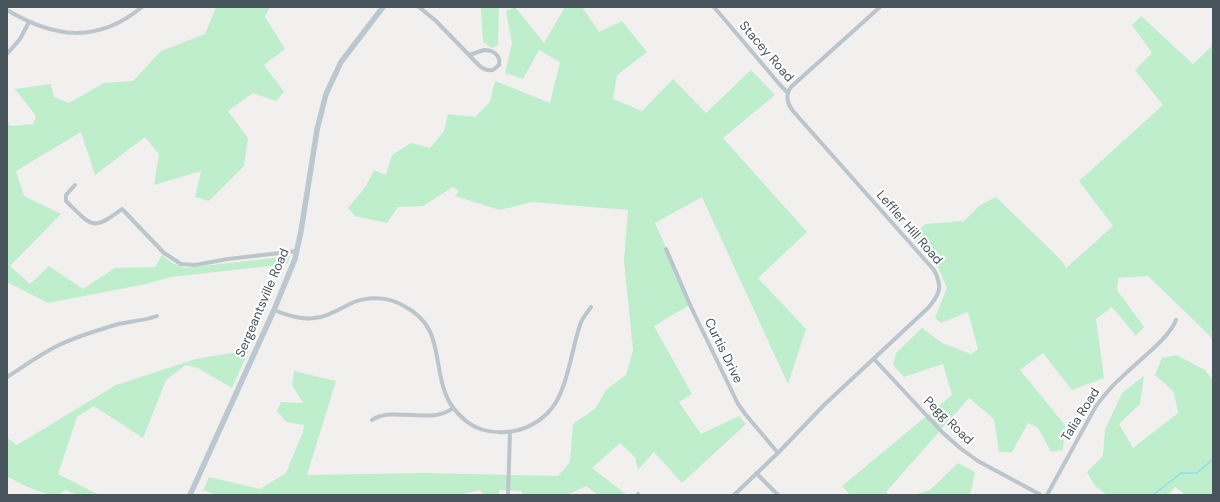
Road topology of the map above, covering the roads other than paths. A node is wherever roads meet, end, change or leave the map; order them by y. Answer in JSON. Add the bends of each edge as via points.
{"nodes":[{"id":1,"x":142,"y":7,"type":"edge"},
{"id":2,"x":383,"y":7,"type":"edge"},
{"id":3,"x":418,"y":7,"type":"edge"},
{"id":4,"x":714,"y":7,"type":"edge"},
{"id":5,"x":880,"y":7,"type":"edge"},
{"id":6,"x":7,"y":10,"type":"edge"},
{"id":7,"x":29,"y":22,"type":"junction"},
{"id":8,"x":7,"y":54,"type":"edge"},
{"id":9,"x":468,"y":55,"type":"junction"},
{"id":10,"x":787,"y":92,"type":"junction"},
{"id":11,"x":75,"y":185,"type":"dead end"},
{"id":12,"x":666,"y":249,"type":"dead end"},
{"id":13,"x":297,"y":251,"type":"junction"},
{"id":14,"x":590,"y":307,"type":"dead end"},
{"id":15,"x":274,"y":310,"type":"junction"},
{"id":16,"x":157,"y":316,"type":"dead end"},
{"id":17,"x":1176,"y":320,"type":"dead end"},
{"id":18,"x":874,"y":359,"type":"junction"},
{"id":19,"x":7,"y":378,"type":"edge"},
{"id":20,"x":453,"y":408,"type":"junction"},
{"id":21,"x":372,"y":420,"type":"dead end"},
{"id":22,"x":510,"y":432,"type":"junction"},
{"id":23,"x":778,"y":453,"type":"junction"},
{"id":24,"x":756,"y":473,"type":"junction"},
{"id":25,"x":190,"y":495,"type":"edge"},
{"id":26,"x":508,"y":495,"type":"edge"},
{"id":27,"x":734,"y":495,"type":"edge"},
{"id":28,"x":778,"y":495,"type":"edge"},
{"id":29,"x":1041,"y":495,"type":"edge"},
{"id":30,"x":1047,"y":495,"type":"edge"}],
"edges":[{"from":1,"to":7,"type":"street","via":[[113,25],[84,33],[54,31]]},
{"from":2,"to":13,"type":"main road","name":"Sergeantsville Road","via":[[341,62],[326,94],[317,130]]},
{"from":3,"to":9,"type":"street","via":[[436,21]]},
{"from":4,"to":10,"type":"street","name":"Stacey Road"},
{"from":5,"to":10,"type":"street"},
{"from":6,"to":7,"type":"street"},
{"from":7,"to":8,"type":"street","via":[[20,39]]},
{"from":9,"to":9,"type":"street","via":[[486,70],[493,70],[499,65],[496,53],[490,50]]},
{"from":10,"to":18,"type":"street","name":"Leffler Hill Road","via":[[787,100],[793,111],[937,276],[940,290],[933,302]]},
{"from":11,"to":13,"type":"street","via":[[68,192],[66,201],[84,218],[98,224],[105,222],[122,209],[164,253],[181,264],[195,265]]},
{"from":12,"to":23,"type":"street","name":"Curtis Drive","via":[[738,404]]},
{"from":13,"to":15,"type":"main road","name":"Sergeantsville Road"},
{"from":14,"to":22,"type":"street","via":[[580,324],[561,394],[553,407],[531,426]]},
{"from":15,"to":20,"type":"street","via":[[289,316],[305,318],[321,317],[371,299],[386,299],[403,305],[421,318],[431,334],[436,346],[443,385]]},
{"from":15,"to":25,"type":"main road","name":"Sergeantsville Road"},
{"from":16,"to":19,"type":"street","via":[[117,324],[77,338],[47,352]]},
{"from":17,"to":30,"type":"street","name":"Talia Road","via":[[1170,332],[1103,396]]},
{"from":18,"to":23,"type":"street","name":"Leffler Hill Road","via":[[816,412]]},
{"from":18,"to":29,"type":"street","name":"Pegg Road","via":[[960,448],[978,461]]},
{"from":20,"to":21,"type":"street","via":[[436,416],[381,415]]},
{"from":20,"to":22,"type":"street","via":[[468,423],[480,429]]},
{"from":22,"to":26,"type":"street"},
{"from":23,"to":24,"type":"street","name":"Leffler Hill Road"},
{"from":24,"to":27,"type":"street","name":"Leffler Hill Road"},
{"from":24,"to":28,"type":"street"}]}
